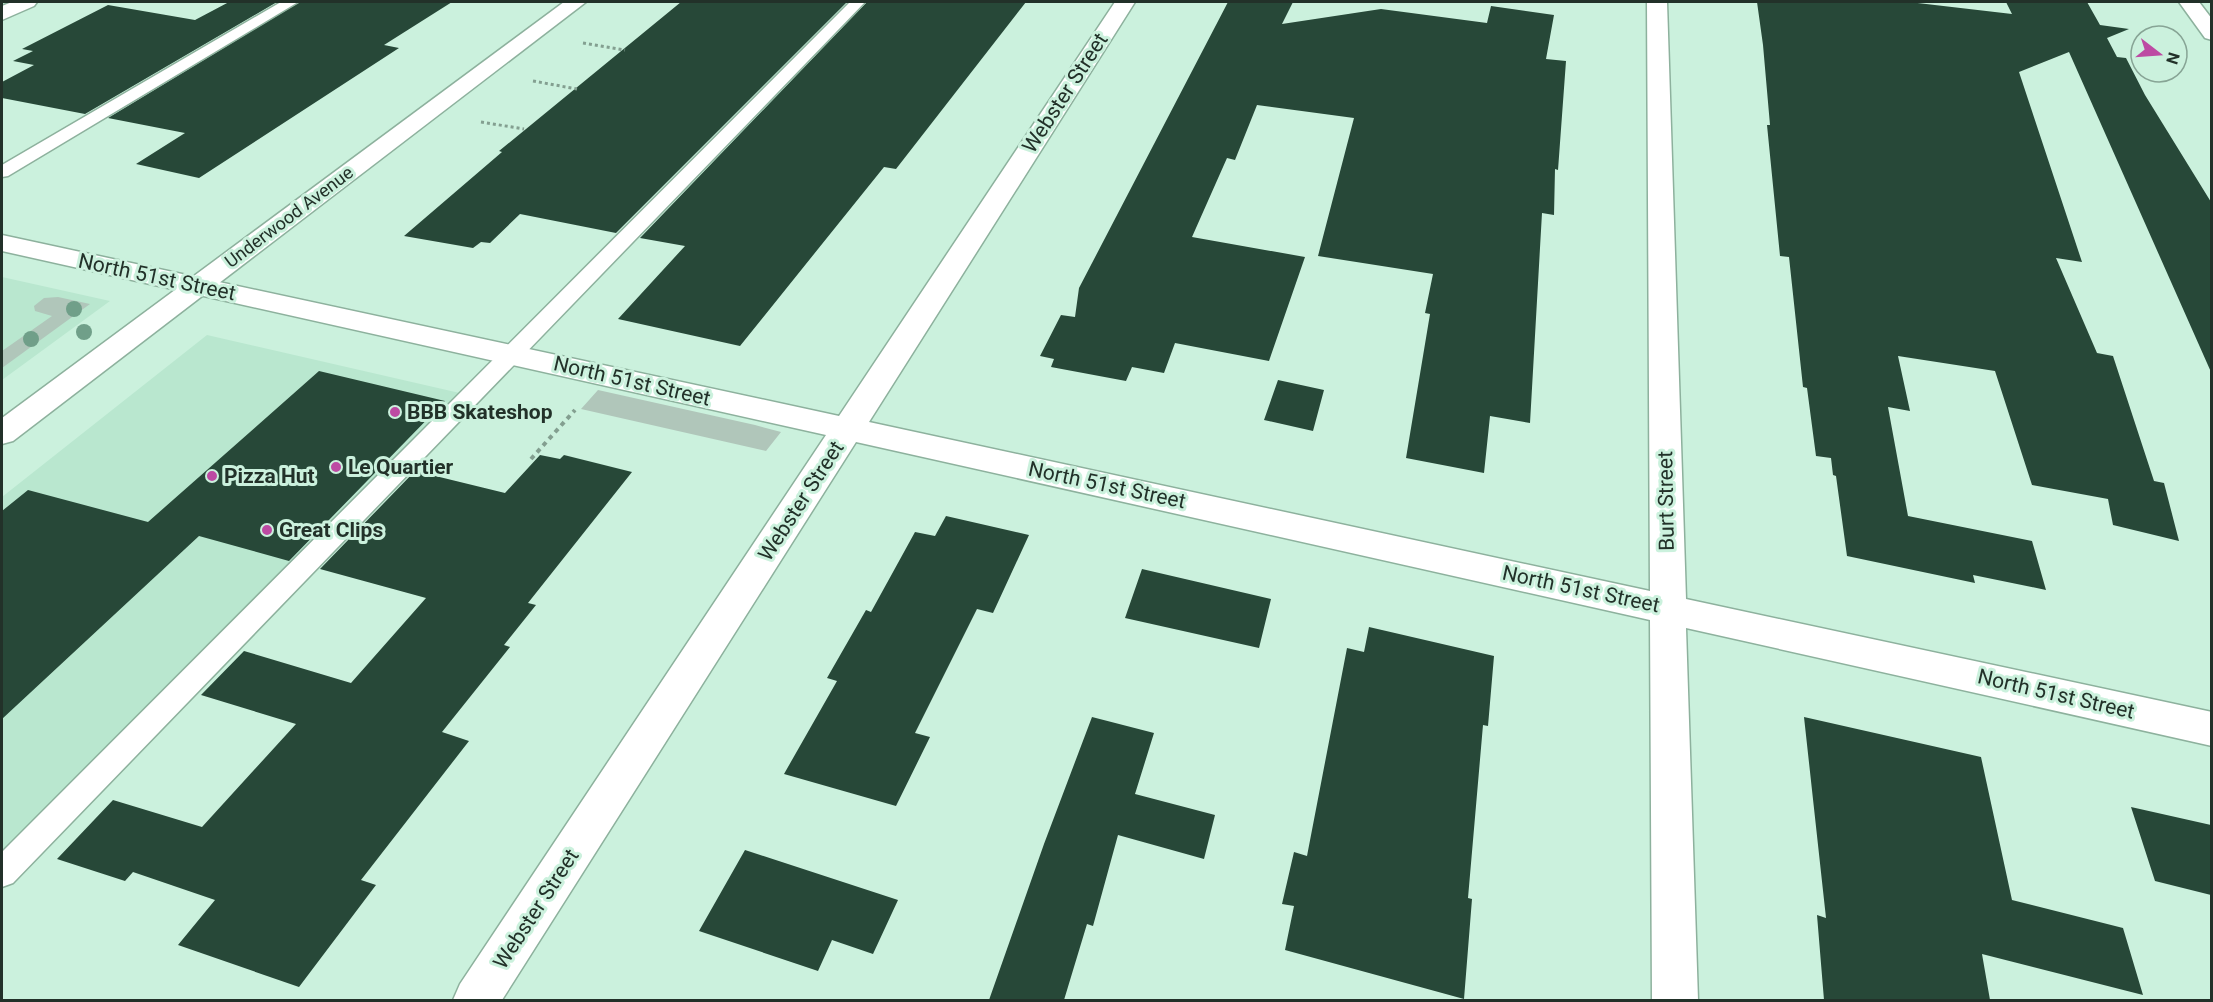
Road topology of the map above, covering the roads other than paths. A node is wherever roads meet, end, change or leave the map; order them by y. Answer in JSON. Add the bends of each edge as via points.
{"nodes":[{"id":1,"x":27,"y":2,"type":"edge"},
{"id":2,"x":291,"y":2,"type":"edge"},
{"id":3,"x":576,"y":2,"type":"edge"},
{"id":4,"x":858,"y":2,"type":"edge"},
{"id":5,"x":1125,"y":2,"type":"edge"},
{"id":6,"x":1657,"y":2,"type":"edge"},
{"id":7,"x":2189,"y":2,"type":"edge"},
{"id":8,"x":2,"y":14,"type":"edge"},
{"id":9,"x":2211,"y":34,"type":"edge"},
{"id":10,"x":2,"y":172,"type":"edge"},
{"id":11,"x":2,"y":243,"type":"edge"},
{"id":12,"x":197,"y":286,"type":"junction"},
{"id":13,"x":510,"y":354,"type":"junction"},
{"id":14,"x":849,"y":429,"type":"junction"},
{"id":15,"x":2,"y":433,"type":"edge"},
{"id":16,"x":1668,"y":608,"type":"junction"},
{"id":17,"x":2211,"y":729,"type":"edge"},
{"id":18,"x":2,"y":873,"type":"edge"},
{"id":19,"x":476,"y":1000,"type":"edge"},
{"id":20,"x":1675,"y":1000,"type":"edge"}],
"edges":[{"from":1,"to":8,"type":"street"},
{"from":2,"to":10,"type":"lane"},
{"from":3,"to":12,"type":"street","name":"Underwood Avenue"},
{"from":4,"to":13,"type":"lane"},
{"from":5,"to":14,"type":"street","name":"Webster Street"},
{"from":6,"to":16,"type":"street","name":"Burt Street"},
{"from":7,"to":9,"type":"street"},
{"from":11,"to":12,"type":"street","name":"North 51st Street"},
{"from":12,"to":13,"type":"street","name":"North 51st Street"},
{"from":12,"to":15,"type":"street","name":"Underwood Avenue"},
{"from":13,"to":14,"type":"street","name":"North 51st Street"},
{"from":13,"to":18,"type":"lane"},
{"from":14,"to":16,"type":"street","name":"North 51st Street"},
{"from":14,"to":19,"type":"street","name":"Webster Street"},
{"from":16,"to":17,"type":"street","name":"North 51st Street"},
{"from":16,"to":20,"type":"street","name":"Burt Street"}]}
